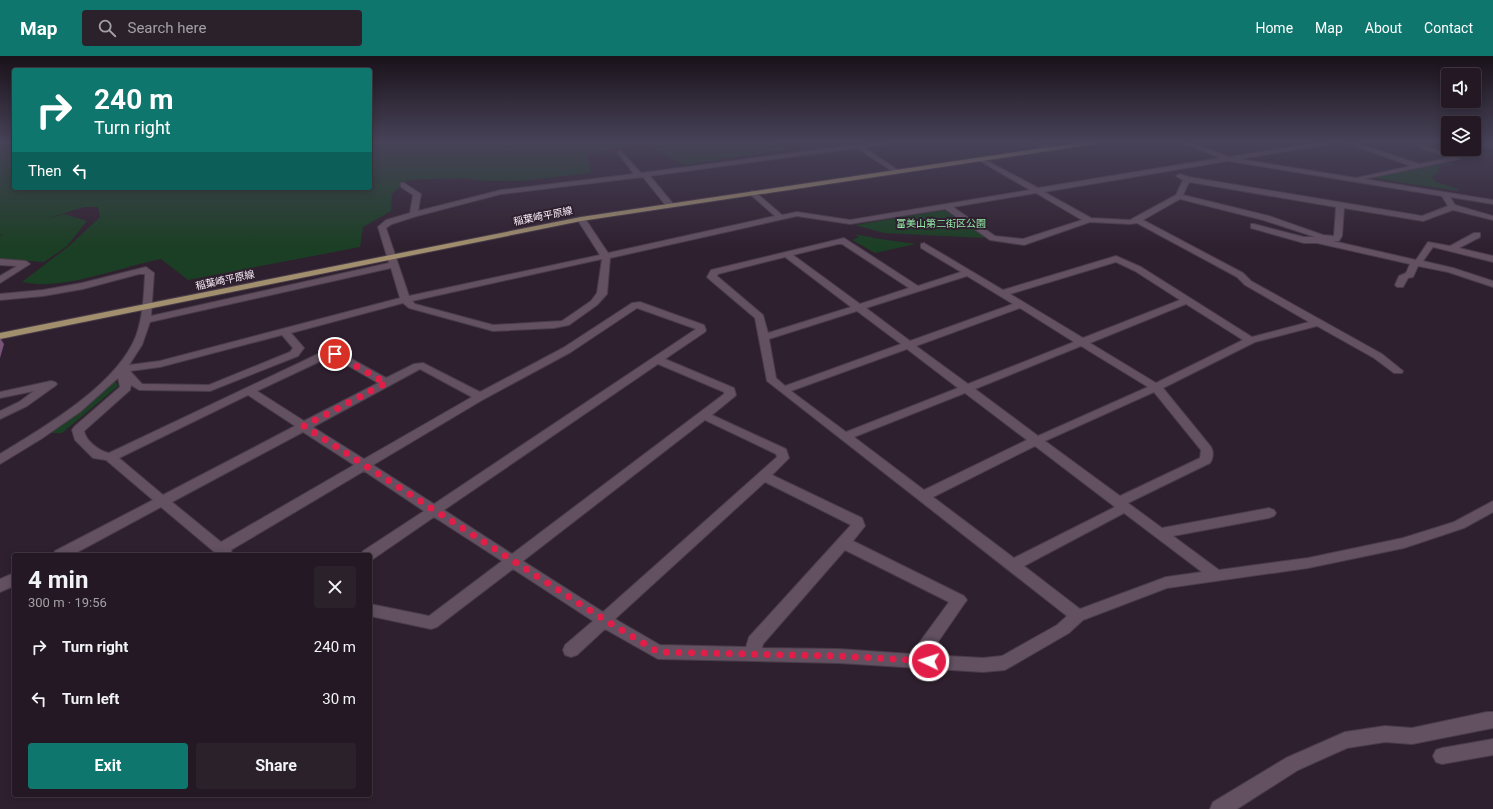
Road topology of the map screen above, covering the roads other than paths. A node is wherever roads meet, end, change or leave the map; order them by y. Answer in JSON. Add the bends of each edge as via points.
{"nodes":[{"id":1,"x":632,"y":177,"type":"edge"},
{"id":2,"x":643,"y":177,"type":"edge"},
{"id":3,"x":861,"y":177,"type":"edge"},
{"id":4,"x":1012,"y":177,"type":"edge"},
{"id":5,"x":1118,"y":177,"type":"edge"},
{"id":6,"x":1183,"y":177,"type":"edge"},
{"id":7,"x":1340,"y":177,"type":"edge"},
{"id":8,"x":1359,"y":177,"type":"edge"},
{"id":9,"x":1187,"y":179,"type":"junction"},
{"id":10,"x":1358,"y":180,"type":"junction"},
{"id":11,"x":404,"y":185,"type":"dead end"},
{"id":12,"x":1036,"y":191,"type":"junction"},
{"id":13,"x":754,"y":193,"type":"junction"},
{"id":14,"x":1445,"y":195,"type":"junction"},
{"id":15,"x":1180,"y":196,"type":"junction"},
{"id":16,"x":1493,"y":202,"type":"edge"},
{"id":17,"x":670,"y":205,"type":"junction"},
{"id":18,"x":1340,"y":205,"type":"junction"},
{"id":19,"x":946,"y":206,"type":"junction"},
{"id":20,"x":1452,"y":207,"type":"junction"},
{"id":21,"x":414,"y":214,"type":"junction"},
{"id":22,"x":781,"y":218,"type":"junction"},
{"id":23,"x":1493,"y":218,"type":"edge"},
{"id":24,"x":581,"y":219,"type":"junction"},
{"id":25,"x":1089,"y":220,"type":"junction"},
{"id":26,"x":1138,"y":220,"type":"junction"},
{"id":27,"x":1254,"y":226,"type":"dead end"},
{"id":28,"x":1477,"y":235,"type":"dead end"},
{"id":29,"x":924,"y":246,"type":"dead end"},
{"id":30,"x":1453,"y":248,"type":"junction"},
{"id":31,"x":787,"y":254,"type":"junction"},
{"id":32,"x":606,"y":257,"type":"junction"},
{"id":33,"x":1493,"y":259,"type":"edge"},
{"id":34,"x":392,"y":261,"type":"junction"},
{"id":35,"x":0,"y":262,"type":"edge"},
{"id":36,"x":1417,"y":263,"type":"junction"},
{"id":37,"x":967,"y":273,"type":"junction"},
{"id":38,"x":0,"y":280,"type":"edge"},
{"id":39,"x":1493,"y":284,"type":"edge"},
{"id":40,"x":1400,"y":285,"type":"dead end"},
{"id":41,"x":915,"y":288,"type":"junction"},
{"id":42,"x":1001,"y":294,"type":"junction"},
{"id":43,"x":0,"y":297,"type":"edge"},
{"id":44,"x":405,"y":300,"type":"junction"},
{"id":45,"x":1188,"y":300,"type":"junction"},
{"id":46,"x":1020,"y":305,"type":"junction"},
{"id":47,"x":147,"y":307,"type":"junction"},
{"id":48,"x":857,"y":308,"type":"junction"},
{"id":49,"x":144,"y":320,"type":"junction"},
{"id":50,"x":1318,"y":323,"type":"junction"},
{"id":51,"x":285,"y":332,"type":"junction"},
{"id":52,"x":0,"y":336,"type":"edge"},
{"id":53,"x":764,"y":337,"type":"junction"},
{"id":54,"x":1251,"y":340,"type":"junction"},
{"id":55,"x":1081,"y":342,"type":"junction"},
{"id":56,"x":908,"y":345,"type":"junction"},
{"id":57,"x":657,"y":360,"type":"junction"},
{"id":58,"x":122,"y":369,"type":"junction"},
{"id":59,"x":1398,"y":371,"type":"dead end"},
{"id":60,"x":386,"y":383,"type":"junction"},
{"id":61,"x":1156,"y":387,"type":"junction"},
{"id":62,"x":965,"y":388,"type":"junction"},
{"id":63,"x":783,"y":390,"type":"junction"},
{"id":64,"x":249,"y":391,"type":"junction"},
{"id":65,"x":0,"y":395,"type":"edge"},
{"id":66,"x":480,"y":397,"type":"junction"},
{"id":67,"x":0,"y":415,"type":"edge"},
{"id":68,"x":703,"y":415,"type":"junction"},
{"id":69,"x":304,"y":426,"type":"junction"},
{"id":70,"x":844,"y":437,"type":"junction"},
{"id":71,"x":1036,"y":441,"type":"junction"},
{"id":72,"x":110,"y":457,"type":"junction"},
{"id":73,"x":0,"y":460,"type":"edge"},
{"id":74,"x":364,"y":465,"type":"junction"},
{"id":75,"x":764,"y":476,"type":"junction"},
{"id":76,"x":923,"y":496,"type":"junction"},
{"id":77,"x":163,"y":501,"type":"junction"},
{"id":78,"x":1122,"y":504,"type":"junction"},
{"id":79,"x":1493,"y":506,"type":"edge"},
{"id":80,"x":435,"y":510,"type":"junction"},
{"id":81,"x":1269,"y":512,"type":"dead end"},
{"id":82,"x":1160,"y":533,"type":"junction"},
{"id":83,"x":844,"y":543,"type":"junction"},
{"id":84,"x":224,"y":552,"type":"edge"},
{"id":85,"x":64,"y":553,"type":"edge"},
{"id":86,"x":371,"y":553,"type":"edge"},
{"id":87,"x":514,"y":561,"type":"junction"},
{"id":88,"x":1013,"y":565,"type":"junction"},
{"id":89,"x":1214,"y":574,"type":"junction"},
{"id":90,"x":12,"y":580,"type":"edge"},
{"id":91,"x":0,"y":586,"type":"edge"},
{"id":92,"x":372,"y":610,"type":"edge"},
{"id":93,"x":1078,"y":616,"type":"junction"},
{"id":94,"x":605,"y":620,"type":"junction"},
{"id":95,"x":571,"y":650,"type":"dead end"},
{"id":96,"x":753,"y":655,"type":"junction"},
{"id":97,"x":915,"y":660,"type":"junction"},
{"id":98,"x":1493,"y":720,"type":"edge"},
{"id":99,"x":1493,"y":747,"type":"edge"},
{"id":100,"x":1442,"y":756,"type":"dead end"},
{"id":101,"x":1220,"y":809,"type":"edge"}],
"edges":[{"from":1,"to":21,"type":"street","via":[[501,192]]},
{"from":2,"to":17,"type":"street"},
{"from":3,"to":13,"type":"main road","name":"稲葉崎平原線"},
{"from":4,"to":12,"type":"street"},
{"from":5,"to":12,"type":"street"},
{"from":6,"to":9,"type":"street"},
{"from":7,"to":10,"type":"street"},
{"from":8,"to":10,"type":"street"},
{"from":9,"to":15,"type":"street"},
{"from":9,"to":18,"type":"street"},
{"from":10,"to":14,"type":"street"},
{"from":11,"to":21,"type":"street","via":[[417,194]]},
{"from":12,"to":19,"type":"street"},
{"from":12,"to":25,"type":"street"},
{"from":13,"to":17,"type":"main road","name":"稲葉崎平原線"},
{"from":13,"to":22,"type":"street"},
{"from":14,"to":16,"type":"street"},
{"from":14,"to":20,"type":"street"},
{"from":15,"to":18,"type":"street","via":[[1336,239]]},
{"from":15,"to":26,"type":"street"},
{"from":17,"to":24,"type":"main road","name":"稲葉崎平原線"},
{"from":18,"to":20,"type":"street","via":[[1423,219]]},
{"from":19,"to":22,"type":"street","via":[[850,222],[797,214]]},
{"from":19,"to":25,"type":"street","via":[[993,238],[1024,242]]},
{"from":20,"to":23,"type":"street"},
{"from":21,"to":34,"type":"street","via":[[382,227]]},
{"from":22,"to":32,"type":"street"},
{"from":24,"to":32,"type":"street"},
{"from":24,"to":34,"type":"main road","name":"稲葉崎平原線"},
{"from":25,"to":26,"type":"street"},
{"from":26,"to":50,"type":"street","via":[[1240,275],[1248,283]]},
{"from":27,"to":36,"type":"street","via":[[1304,240],[1317,240]]},
{"from":28,"to":30,"type":"street"},
{"from":29,"to":37,"type":"street"},
{"from":30,"to":33,"type":"street"},
{"from":30,"to":36,"type":"street","via":[[1431,244]]},
{"from":31,"to":41,"type":"street","via":[[844,241]]},
{"from":31,"to":48,"type":"street"},
{"from":31,"to":53,"type":"street","via":[[714,272],[712,277],[760,317]]},
{"from":32,"to":44,"type":"street"},
{"from":32,"to":44,"type":"street","via":[[602,294],[565,323],[493,328],[412,306]]},
{"from":34,"to":44,"type":"street"},
{"from":34,"to":47,"type":"main road","name":"稲葉崎平原線"},
{"from":34,"to":49,"type":"street"},
{"from":35,"to":38,"type":"street","via":[[26,264]]},
{"from":36,"to":39,"type":"street"},
{"from":36,"to":40,"type":"street","via":[[1410,275],[1404,276]]},
{"from":37,"to":41,"type":"street"},
{"from":37,"to":42,"type":"street"},
{"from":41,"to":48,"type":"street"},
{"from":42,"to":45,"type":"street","via":[[1116,259],[1128,262]]},
{"from":42,"to":46,"type":"street"},
{"from":43,"to":47,"type":"street","via":[[83,286],[146,270],[150,273]]},
{"from":44,"to":51,"type":"street"},
{"from":45,"to":54,"type":"street","via":[[1223,326]]},
{"from":45,"to":55,"type":"street"},
{"from":46,"to":55,"type":"street"},
{"from":46,"to":56,"type":"street"},
{"from":47,"to":49,"type":"street"},
{"from":47,"to":52,"type":"main road","name":"稲葉崎平原線"},
{"from":48,"to":53,"type":"street"},
{"from":48,"to":56,"type":"street"},
{"from":49,"to":73,"type":"street","via":[[137,345],[108,381],[62,420]]},
{"from":50,"to":54,"type":"street"},
{"from":50,"to":59,"type":"street","via":[[1378,356]]},
{"from":51,"to":58,"type":"street","via":[[160,364]]},
{"from":51,"to":58,"type":"street","via":[[299,348],[294,354],[210,388],[139,387]]},
{"from":53,"to":63,"type":"street","via":[[771,379]]},
{"from":54,"to":61,"type":"street"},
{"from":55,"to":61,"type":"street"},
{"from":55,"to":62,"type":"street"},
{"from":56,"to":62,"type":"street"},
{"from":56,"to":63,"type":"street"},
{"from":57,"to":66,"type":"street","via":[[701,330],[700,327],[635,305],[567,350]]},
{"from":57,"to":68,"type":"street","via":[[730,390],[730,395]]},
{"from":57,"to":80,"type":"street"},
{"from":58,"to":72,"type":"street","via":[[126,388],[78,430],[79,437],[97,455]]},
{"from":60,"to":64,"type":"street","via":[[335,354],[322,356]]},
{"from":60,"to":66,"type":"street","via":[[422,366]]},
{"from":60,"to":69,"type":"street"},
{"from":61,"to":71,"type":"street"},
{"from":61,"to":78,"type":"street","via":[[1207,450],[1206,460]]},
{"from":62,"to":70,"type":"street"},
{"from":62,"to":71,"type":"street"},
{"from":63,"to":70,"type":"street"},
{"from":64,"to":69,"type":"street"},
{"from":64,"to":72,"type":"street"},
{"from":65,"to":67,"type":"street","via":[[51,384],[23,404]]},
{"from":66,"to":74,"type":"street"},
{"from":68,"to":75,"type":"street","via":[[782,452],[783,458]]},
{"from":68,"to":87,"type":"street"},
{"from":69,"to":74,"type":"street"},
{"from":69,"to":77,"type":"street"},
{"from":70,"to":76,"type":"street"},
{"from":71,"to":76,"type":"street"},
{"from":71,"to":78,"type":"street"},
{"from":72,"to":77,"type":"street"},
{"from":74,"to":80,"type":"street"},
{"from":74,"to":84,"type":"street"},
{"from":75,"to":83,"type":"street","via":[[857,520],[858,526]]},
{"from":75,"to":94,"type":"street"},
{"from":76,"to":88,"type":"street"},
{"from":77,"to":84,"type":"street"},
{"from":77,"to":85,"type":"street"},
{"from":78,"to":82,"type":"street"},
{"from":78,"to":88,"type":"street"},
{"from":79,"to":89,"type":"street","via":[[1458,525],[1404,543],[1308,563]]},
{"from":80,"to":86,"type":"street"},
{"from":80,"to":87,"type":"street"},
{"from":81,"to":82,"type":"street"},
{"from":82,"to":89,"type":"street"},
{"from":83,"to":96,"type":"street","via":[[755,642]]},
{"from":83,"to":97,"type":"street","via":[[959,600]]},
{"from":87,"to":92,"type":"street","via":[[431,623]]},
{"from":87,"to":94,"type":"street"},
{"from":88,"to":93,"type":"street"},
{"from":89,"to":93,"type":"street","via":[[1166,583]]},
{"from":90,"to":91,"type":"street"},
{"from":93,"to":97,"type":"street","via":[[1005,663],[983,665]]},
{"from":94,"to":95,"type":"street"},
{"from":94,"to":96,"type":"street","via":[[658,652]]},
{"from":96,"to":97,"type":"street"},
{"from":98,"to":101,"type":"street","via":[[1412,736],[1385,734],[1345,740],[1292,764]]},
{"from":99,"to":100,"type":"street"}]}
